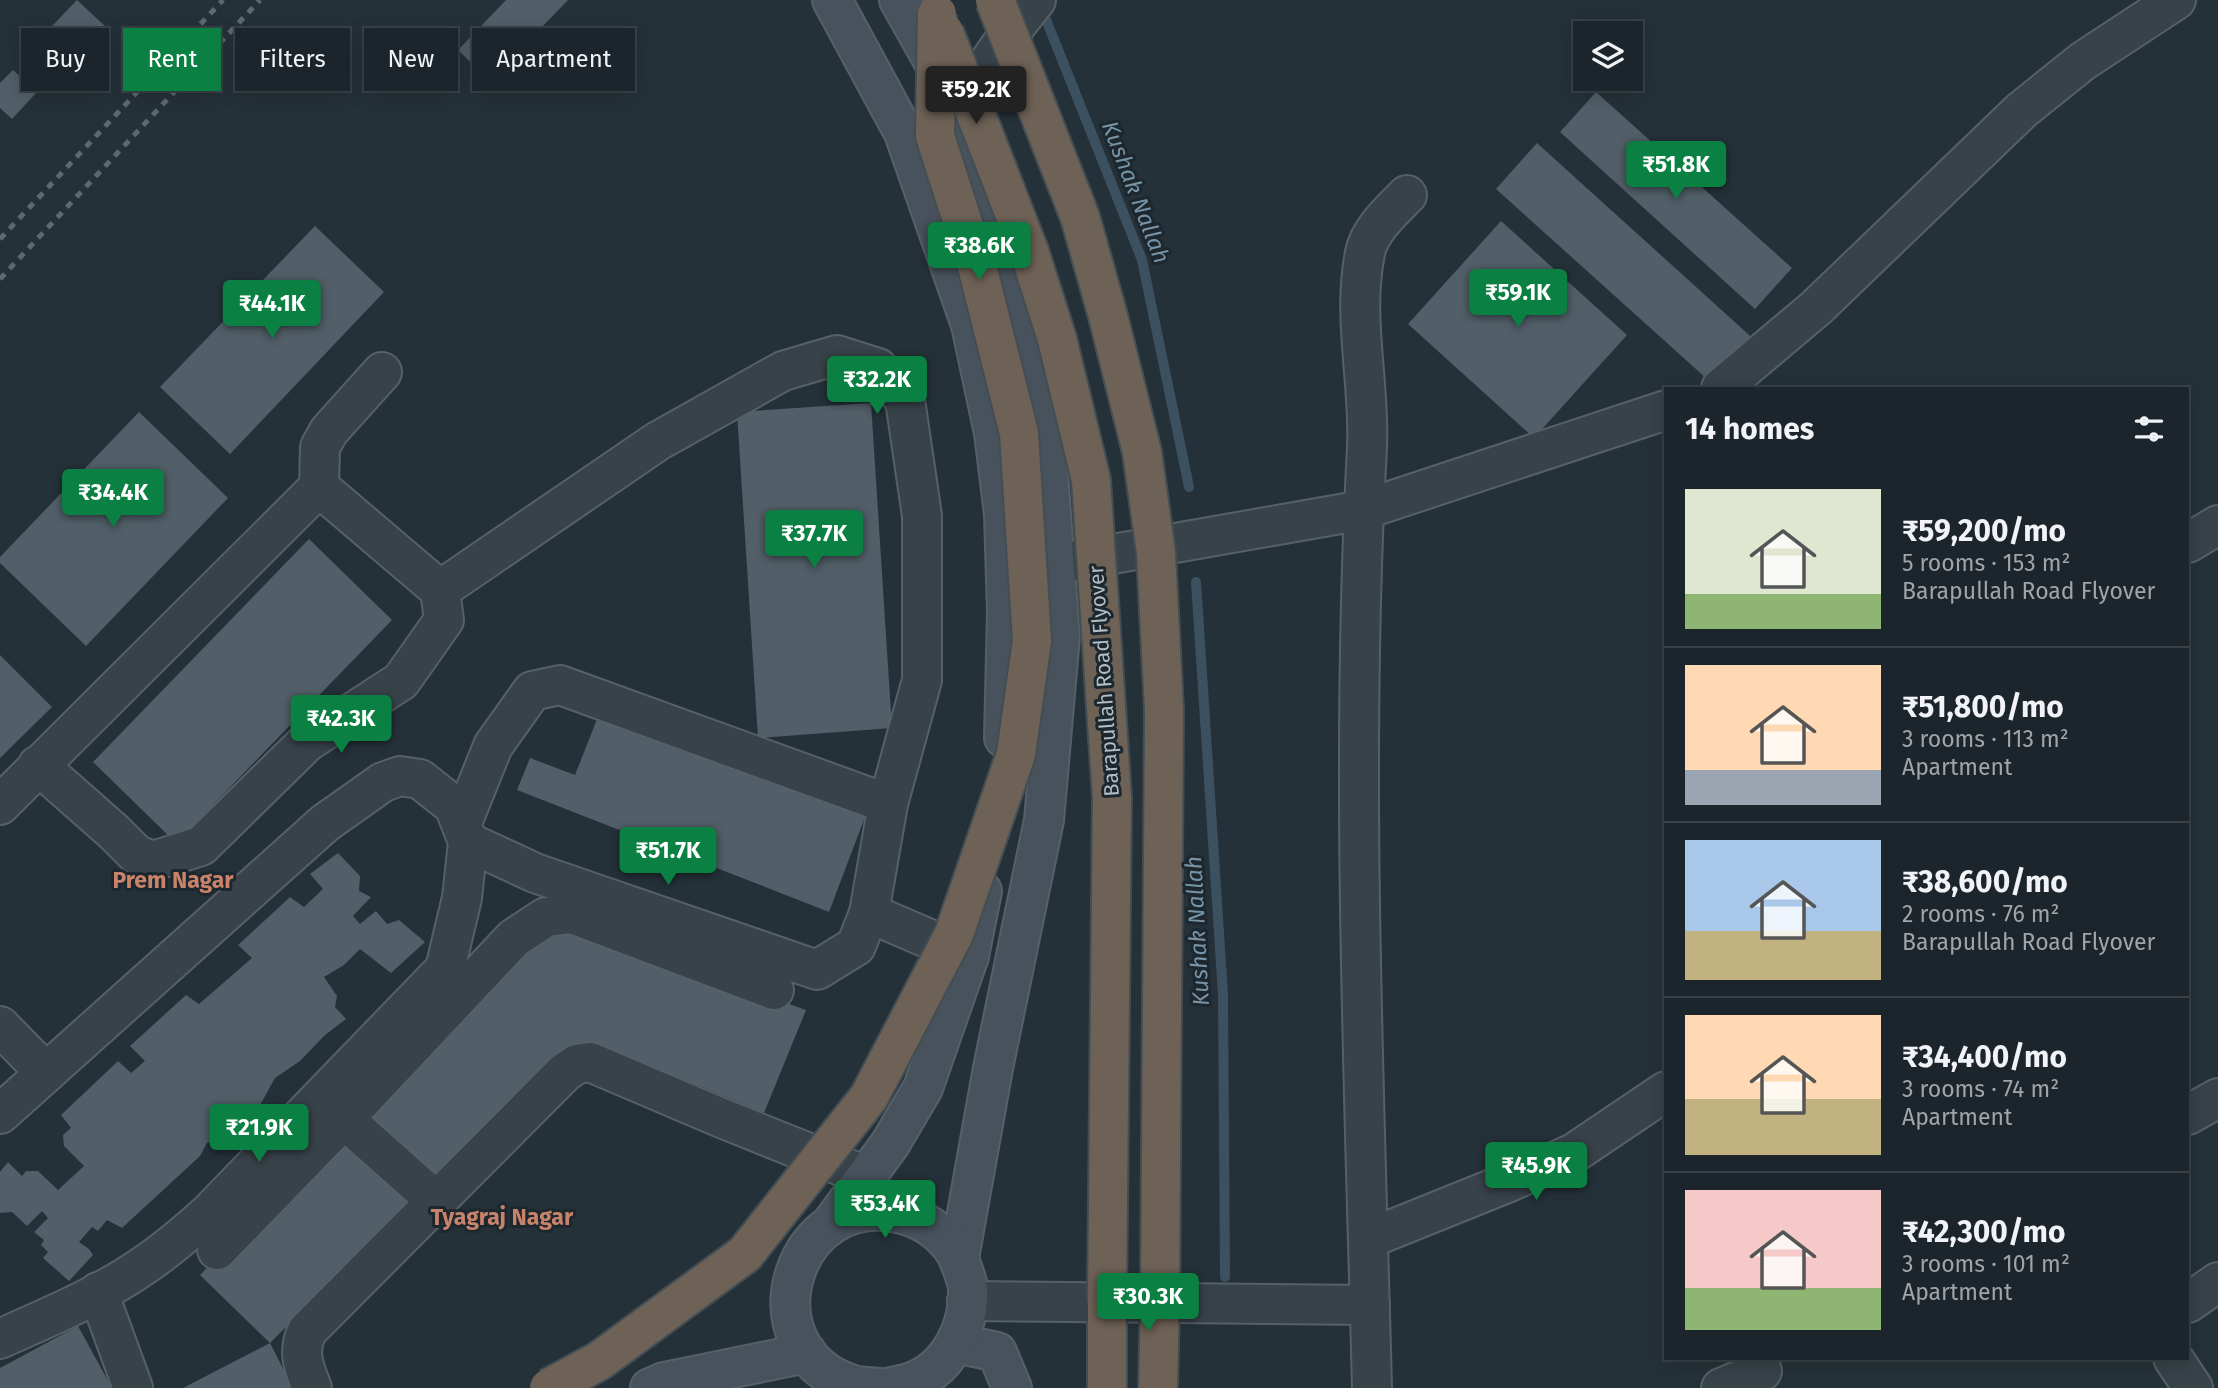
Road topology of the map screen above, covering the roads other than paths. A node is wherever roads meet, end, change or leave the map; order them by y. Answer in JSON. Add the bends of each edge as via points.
{"nodes":[{"id":1,"x":832,"y":0,"type":"edge"},
{"id":2,"x":899,"y":0,"type":"edge"},
{"id":3,"x":995,"y":0,"type":"edge"},
{"id":4,"x":1036,"y":0,"type":"edge"},
{"id":5,"x":2176,"y":0,"type":"edge"},
{"id":6,"x":934,"y":7,"type":"edge"},
{"id":7,"x":957,"y":103,"type":"junction"},
{"id":8,"x":904,"y":133,"type":"junction"},
{"id":9,"x":1407,"y":195,"type":"dead end"},
{"id":10,"x":383,"y":372,"type":"dead end"},
{"id":11,"x":1722,"y":387,"type":"edge"},
{"id":12,"x":1661,"y":420,"type":"edge"},
{"id":13,"x":319,"y":487,"type":"junction"},
{"id":14,"x":1363,"y":510,"type":"junction"},
{"id":15,"x":2218,"y":525,"type":"edge"},
{"id":16,"x":2189,"y":541,"type":"edge"},
{"id":17,"x":1056,"y":564,"type":"junction"},
{"id":18,"x":440,"y":590,"type":"junction"},
{"id":19,"x":38,"y":765,"type":"junction"},
{"id":20,"x":888,"y":804,"type":"junction"},
{"id":21,"x":0,"y":805,"type":"edge"},
{"id":22,"x":465,"y":832,"type":"junction"},
{"id":23,"x":869,"y":913,"type":"junction"},
{"id":24,"x":969,"y":956,"type":"junction"},
{"id":25,"x":775,"y":990,"type":"dead end"},
{"id":26,"x":0,"y":1026,"type":"edge"},
{"id":27,"x":46,"y":1073,"type":"junction"},
{"id":28,"x":1664,"y":1092,"type":"edge"},
{"id":29,"x":2218,"y":1098,"type":"edge"},
{"id":30,"x":0,"y":1114,"type":"edge"},
{"id":31,"x":2189,"y":1114,"type":"edge"},
{"id":32,"x":344,"y":1119,"type":"junction"},
{"id":33,"x":866,"y":1176,"type":"junction"},
{"id":34,"x":435,"y":1200,"type":"junction"},
{"id":35,"x":832,"y":1223,"type":"junction"},
{"id":36,"x":1368,"y":1239,"type":"junction"},
{"id":37,"x":217,"y":1250,"type":"dead end"},
{"id":38,"x":959,"y":1258,"type":"junction"},
{"id":39,"x":2218,"y":1282,"type":"edge"},
{"id":40,"x":98,"y":1292,"type":"junction"},
{"id":41,"x":967,"y":1301,"type":"junction"},
{"id":42,"x":2189,"y":1302,"type":"edge"},
{"id":43,"x":1370,"y":1305,"type":"junction"},
{"id":44,"x":0,"y":1339,"type":"edge"},
{"id":45,"x":956,"y":1343,"type":"junction"},
{"id":46,"x":807,"y":1353,"type":"junction"},
{"id":47,"x":2174,"y":1360,"type":"edge"},
{"id":48,"x":1762,"y":1371,"type":"dead end"},
{"id":49,"x":900,"y":1386,"type":"edge"},
{"id":50,"x":134,"y":1388,"type":"edge"},
{"id":51,"x":312,"y":1388,"type":"edge"},
{"id":52,"x":548,"y":1388,"type":"edge"},
{"id":53,"x":650,"y":1388,"type":"edge"},
{"id":54,"x":1012,"y":1388,"type":"edge"},
{"id":55,"x":1107,"y":1388,"type":"edge"},
{"id":56,"x":1158,"y":1388,"type":"edge"},
{"id":57,"x":1372,"y":1388,"type":"edge"},
{"id":58,"x":1721,"y":1388,"type":"edge"},
{"id":59,"x":2193,"y":1388,"type":"edge"}],
"edges":[{"from":1,"to":8,"type":"street"},
{"from":2,"to":7,"type":"street"},
{"from":3,"to":56,"type":"highway","bridge":true,"via":[[1080,217],[1142,452],[1156,553],[1164,710]]},
{"from":4,"to":7,"type":"street"},
{"from":5,"to":11,"type":"street","via":[[2083,61],[2022,110],[1816,308]]},
{"from":6,"to":52,"type":"highway","bridge":true,"via":[[935,135],[978,270],[1019,433],[1032,640],[1016,754],[954,934],[869,1097],[745,1254],[600,1361]]},
{"from":6,"to":55,"type":"highway","name":"Barapullah Road Flyover","bridge":true,"via":[[1029,251],[1091,480],[1112,798]]},
{"from":7,"to":8,"type":"street"},
{"from":7,"to":17,"type":"street","via":[[1034,363]]},
{"from":8,"to":24,"type":"street","via":[[971,325],[994,433],[1004,514],[1006,703],[1002,760]]},
{"from":9,"to":14,"type":"street","via":[[1385,216],[1366,248],[1360,282],[1367,440]]},
{"from":10,"to":13,"type":"street","via":[[329,430],[320,447]]},
{"from":12,"to":14,"type":"street"},
{"from":13,"to":18,"type":"street"},
{"from":13,"to":19,"type":"street"},
{"from":14,"to":17,"type":"street"},
{"from":14,"to":36,"type":"street","via":[[1360,982]]},
{"from":15,"to":16,"type":"street"},
{"from":17,"to":38,"type":"street","via":[[1059,636],[1044,820]]},
{"from":18,"to":19,"type":"street","via":[[443,620],[401,681],[307,742],[201,846],[153,861],[137,855]]},
{"from":18,"to":20,"type":"street","via":[[658,441],[783,371],[837,355],[878,368],[905,400],[922,516],[922,680]]},
{"from":19,"to":21,"type":"street"},
{"from":20,"to":22,"type":"street","via":[[560,685],[532,691],[493,747]]},
{"from":20,"to":23,"type":"street"},
{"from":22,"to":23,"type":"street","via":[[535,873],[817,970],[856,946]]},
{"from":22,"to":27,"type":"street","via":[[454,806],[419,779],[401,776],[383,782],[325,823]]},
{"from":22,"to":40,"type":"street","via":[[463,898],[445,969],[210,1213],[143,1267]]},
{"from":23,"to":24,"type":"street"},
{"from":24,"to":33,"type":"street","via":[[923,1088]]},
{"from":25,"to":32,"type":"street","via":[[572,914],[546,917],[514,938]]},
{"from":26,"to":27,"type":"street"},
{"from":27,"to":30,"type":"street"},
{"from":28,"to":36,"type":"street","via":[[1574,1153]]},
{"from":29,"to":31,"type":"street"},
{"from":32,"to":34,"type":"street"},
{"from":32,"to":37,"type":"street"},
{"from":33,"to":34,"type":"street","via":[[590,1062],[565,1072]]},
{"from":33,"to":35,"type":"street"},
{"from":34,"to":51,"type":"street","via":[[307,1331],[302,1360]]},
{"from":35,"to":38,"type":"street","via":[[859,1212],[889,1210],[917,1218],[941,1234]]},
{"from":35,"to":46,"type":"street","via":[[810,1242],[795,1268],[789,1297],[793,1326]]},
{"from":36,"to":43,"type":"street"},
{"from":38,"to":41,"type":"street","via":[[968,1286]]},
{"from":39,"to":42,"type":"street"},
{"from":40,"to":44,"type":"street"},
{"from":40,"to":50,"type":"street"},
{"from":41,"to":43,"type":"street","bridge":true},
{"from":41,"to":45,"type":"street","via":[[967,1316]]},
{"from":43,"to":57,"type":"street"},
{"from":45,"to":49,"type":"street","via":[[937,1366]]},
{"from":45,"to":54,"type":"street","via":[[997,1352]]},
{"from":46,"to":49,"type":"street","via":[[828,1373],[854,1385]]},
{"from":46,"to":53,"type":"street"},
{"from":47,"to":59,"type":"street"},
{"from":48,"to":58,"type":"street"}]}
